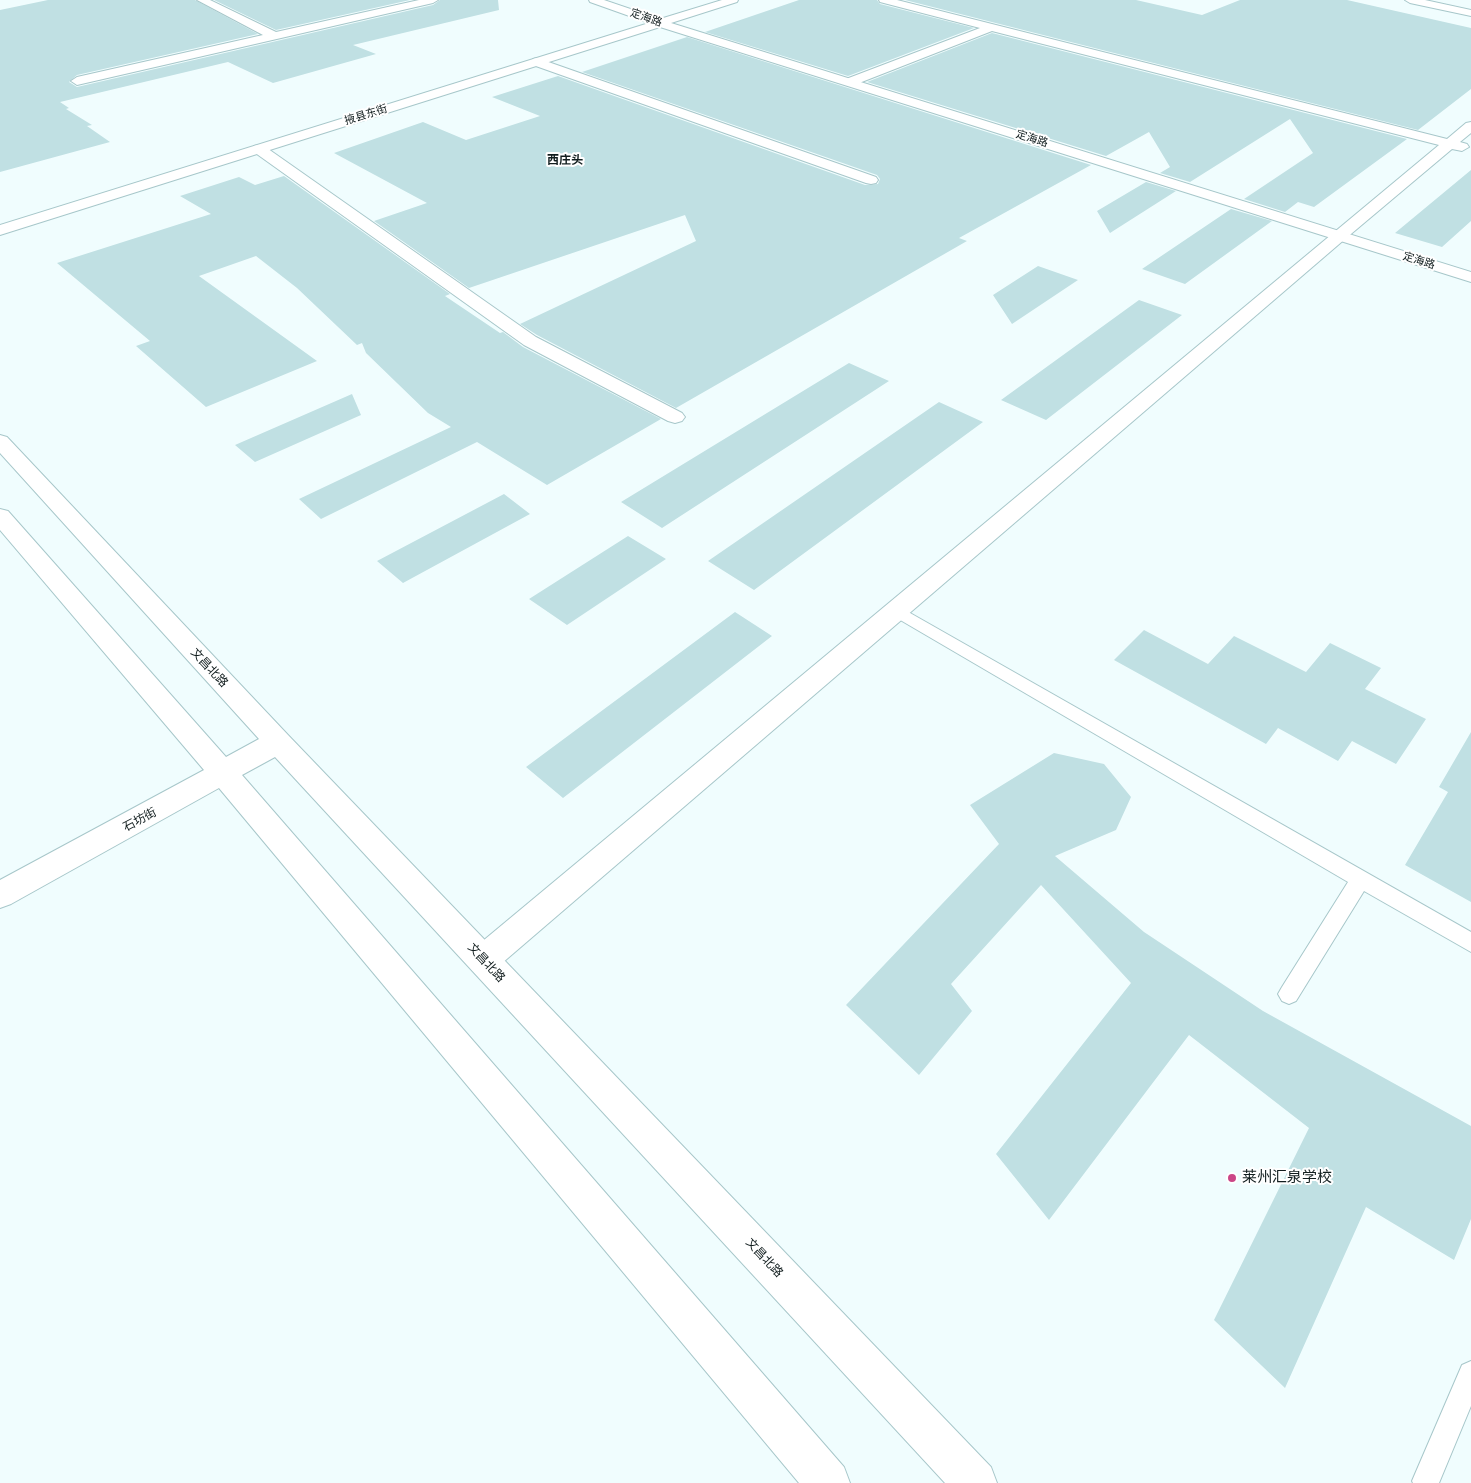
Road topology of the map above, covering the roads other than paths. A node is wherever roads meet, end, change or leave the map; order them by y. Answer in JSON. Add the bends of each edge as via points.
{"nodes":[{"id":1,"x":202,"y":0,"type":"edge"},
{"id":2,"x":381,"y":0,"type":"edge"},
{"id":3,"x":433,"y":0,"type":"edge"},
{"id":4,"x":594,"y":0,"type":"edge"},
{"id":5,"x":733,"y":0,"type":"edge"},
{"id":6,"x":884,"y":0,"type":"edge"},
{"id":7,"x":1410,"y":0,"type":"edge"},
{"id":8,"x":1460,"y":0,"type":"edge"},
{"id":9,"x":1471,"y":2,"type":"edge"},
{"id":10,"x":400,"y":8,"type":"junction"},
{"id":11,"x":1471,"y":13,"type":"edge"},
{"id":12,"x":660,"y":23,"type":"junction"},
{"id":13,"x":990,"y":28,"type":"junction"},
{"id":14,"x":274,"y":36,"type":"junction"},
{"id":15,"x":537,"y":62,"type":"junction"},
{"id":16,"x":76,"y":81,"type":"dead end"},
{"id":17,"x":850,"y":82,"type":"junction"},
{"id":18,"x":1471,"y":126,"type":"edge"},
{"id":19,"x":1449,"y":144,"type":"junction"},
{"id":20,"x":259,"y":149,"type":"junction"},
{"id":21,"x":1471,"y":150,"type":"edge"},
{"id":22,"x":871,"y":180,"type":"dead end"},
{"id":23,"x":0,"y":230,"type":"edge"},
{"id":24,"x":1339,"y":236,"type":"junction"},
{"id":25,"x":1471,"y":277,"type":"edge"},
{"id":26,"x":675,"y":417,"type":"dead end"},
{"id":27,"x":0,"y":441,"type":"edge"},
{"id":28,"x":0,"y":516,"type":"edge"},
{"id":29,"x":896,"y":610,"type":"junction"},
{"id":30,"x":278,"y":742,"type":"junction"},
{"id":31,"x":224,"y":774,"type":"junction"},
{"id":32,"x":1361,"y":879,"type":"junction"},
{"id":33,"x":0,"y":895,"type":"edge"},
{"id":34,"x":1471,"y":943,"type":"edge"},
{"id":35,"x":483,"y":960,"type":"junction"},
{"id":36,"x":1289,"y":994,"type":"dead end"},
{"id":37,"x":1471,"y":1374,"type":"edge"},
{"id":38,"x":1426,"y":1481,"type":"dead end"},
{"id":39,"x":828,"y":1483,"type":"edge"},
{"id":40,"x":976,"y":1483,"type":"edge"}],
"edges":[{"from":1,"to":14,"type":"street"},
{"from":2,"to":10,"type":"street"},
{"from":3,"to":10,"type":"street"},
{"from":4,"to":12,"type":"street","name":"定海路"},
{"from":5,"to":12,"type":"street","name":"掖县东街"},
{"from":6,"to":13,"type":"street"},
{"from":7,"to":11,"type":"street"},
{"from":8,"to":9,"type":"street"},
{"from":10,"to":14,"type":"street"},
{"from":12,"to":15,"type":"street","name":"掖县东街"},
{"from":12,"to":17,"type":"street","name":"定海路"},
{"from":13,"to":17,"type":"street"},
{"from":13,"to":19,"type":"street"},
{"from":14,"to":16,"type":"street"},
{"from":15,"to":20,"type":"street","name":"掖县东街"},
{"from":15,"to":22,"type":"street"},
{"from":17,"to":24,"type":"street","name":"定海路"},
{"from":18,"to":19,"type":"street"},
{"from":19,"to":21,"type":"street"},
{"from":19,"to":24,"type":"street"},
{"from":20,"to":23,"type":"street","name":"掖县东街"},
{"from":20,"to":26,"type":"street","via":[[530,341]]},
{"from":24,"to":25,"type":"street","name":"定海路"},
{"from":24,"to":29,"type":"street"},
{"from":27,"to":30,"type":"street","name":"文昌北路"},
{"from":28,"to":31,"type":"street"},
{"from":29,"to":32,"type":"lane"},
{"from":29,"to":35,"type":"street"},
{"from":30,"to":31,"type":"street","name":"石坊街"},
{"from":30,"to":35,"type":"street","name":"文昌北路"},
{"from":31,"to":33,"type":"street","name":"石坊街"},
{"from":31,"to":39,"type":"street"},
{"from":32,"to":34,"type":"lane"},
{"from":32,"to":36,"type":"lane"},
{"from":35,"to":40,"type":"street","name":"文昌北路"},
{"from":37,"to":38,"type":"lane"}]}
